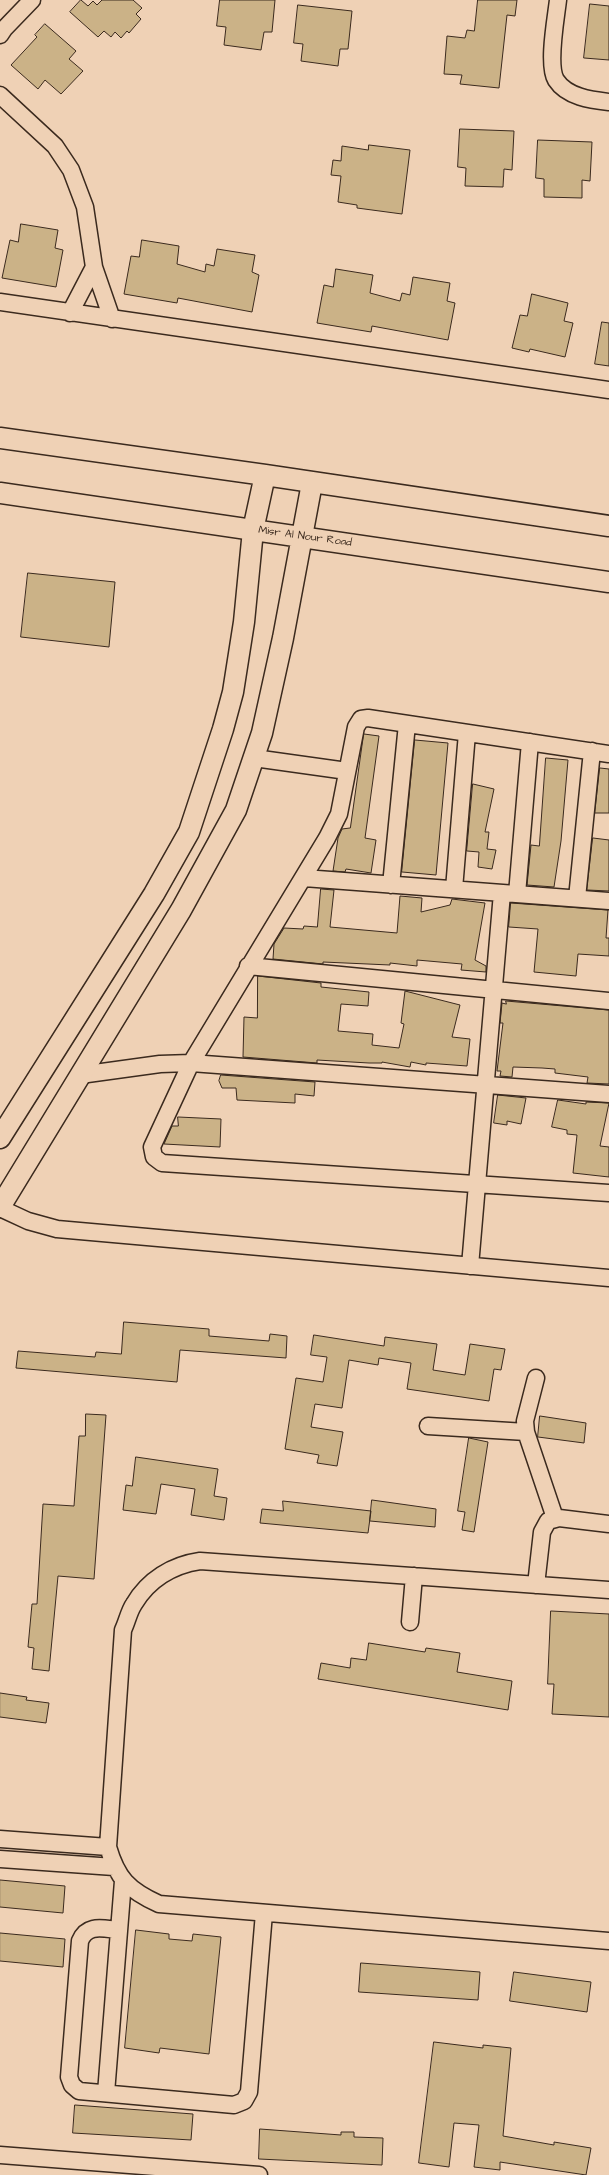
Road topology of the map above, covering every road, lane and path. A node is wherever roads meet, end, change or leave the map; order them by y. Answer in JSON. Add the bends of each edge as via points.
{"nodes":[{"id":1,"x":32,"y":0,"type":"edge"},
{"id":2,"x":558,"y":0,"type":"edge"},
{"id":3,"x":1,"y":31,"type":"edge"},
{"id":4,"x":0,"y":95,"type":"edge"},
{"id":5,"x":609,"y":102,"type":"edge"},
{"id":6,"x":94,"y":267,"type":"junction"},
{"id":7,"x":0,"y":302,"type":"edge"},
{"id":8,"x":70,"y":313,"type":"junction"},
{"id":9,"x":112,"y":319,"type":"junction"},
{"id":10,"x":609,"y":390,"type":"edge"},
{"id":11,"x":0,"y":438,"type":"edge"},
{"id":12,"x":265,"y":475,"type":"junction"},
{"id":13,"x":312,"y":483,"type":"junction"},
{"id":14,"x":0,"y":493,"type":"edge"},
{"id":15,"x":609,"y":526,"type":"edge"},
{"id":16,"x":253,"y":530,"type":"junction"},
{"id":17,"x":302,"y":536,"type":"junction"},
{"id":18,"x":609,"y":582,"type":"edge"},
{"id":19,"x":407,"y":724,"type":"junction"},
{"id":20,"x":467,"y":733,"type":"junction"},
{"id":21,"x":530,"y":742,"type":"junction"},
{"id":22,"x":592,"y":751,"type":"junction"},
{"id":23,"x":609,"y":754,"type":"edge"},
{"id":24,"x":254,"y":758,"type":"junction"},
{"id":25,"x":347,"y":771,"type":"junction"},
{"id":26,"x":304,"y":878,"type":"junction"},
{"id":27,"x":391,"y":885,"type":"junction"},
{"id":28,"x":454,"y":890,"type":"junction"},
{"id":29,"x":509,"y":894,"type":"junction"},
{"id":30,"x":577,"y":898,"type":"junction"},
{"id":31,"x":609,"y":901,"type":"edge"},
{"id":32,"x":248,"y":966,"type":"junction"},
{"id":33,"x":494,"y":990,"type":"junction"},
{"id":34,"x":609,"y":1001,"type":"edge"},
{"id":35,"x":191,"y":1063,"type":"junction"},
{"id":36,"x":80,"y":1075,"type":"junction"},
{"id":37,"x":485,"y":1084,"type":"junction"},
{"id":38,"x":609,"y":1094,"type":"edge"},
{"id":39,"x":0,"y":1138,"type":"edge"},
{"id":40,"x":477,"y":1183,"type":"junction"},
{"id":41,"x":609,"y":1193,"type":"edge"},
{"id":42,"x":0,"y":1208,"type":"edge"},
{"id":43,"x":470,"y":1266,"type":"junction"},
{"id":44,"x":609,"y":1278,"type":"edge"},
{"id":45,"x":536,"y":1378,"type":"dead end"},
{"id":46,"x":428,"y":1426,"type":"dead end"},
{"id":47,"x":526,"y":1432,"type":"junction"},
{"id":48,"x":555,"y":1518,"type":"junction"},
{"id":49,"x":609,"y":1524,"type":"edge"},
{"id":50,"x":414,"y":1576,"type":"junction"},
{"id":51,"x":536,"y":1585,"type":"junction"},
{"id":52,"x":609,"y":1590,"type":"edge"},
{"id":53,"x":410,"y":1622,"type":"dead end"},
{"id":54,"x":0,"y":1839,"type":"edge"},
{"id":55,"x":108,"y":1847,"type":"junction"},
{"id":56,"x":0,"y":1860,"type":"edge"},
{"id":57,"x":114,"y":1867,"type":"junction"},
{"id":58,"x":123,"y":1881,"type":"junction"},
{"id":59,"x":264,"y":1913,"type":"junction"},
{"id":60,"x":119,"y":1930,"type":"junction"},
{"id":61,"x":609,"y":1940,"type":"edge"},
{"id":62,"x":106,"y":2092,"type":"junction"},
{"id":63,"x":0,"y":2155,"type":"edge"},
{"id":64,"x":231,"y":2174,"type":"edge"},
{"id":65,"x":259,"y":2175,"type":"edge"}],
"edges":[{"from":1,"to":3,"type":"street"},
{"from":2,"to":5,"type":"street","via":[[553,36],[556,79],[563,88],[574,94]]},
{"from":4,"to":6,"type":"street","via":[[54,146],[71,170],[85,207]]},
{"from":6,"to":8,"type":"street"},
{"from":6,"to":9,"type":"street"},
{"from":7,"to":8,"type":"street"},
{"from":8,"to":9,"type":"street"},
{"from":9,"to":10,"type":"street"},
{"from":11,"to":12,"type":"street"},
{"from":12,"to":13,"type":"street"},
{"from":12,"to":16,"type":"street"},
{"from":13,"to":15,"type":"street"},
{"from":13,"to":17,"type":"street"},
{"from":14,"to":16,"type":"street","name":"Misr Al Nour Road"},
{"from":16,"to":17,"type":"street","name":"Misr Al Nour Road"},
{"from":16,"to":39,"type":"street","via":[[244,622],[233,692],[224,729],[189,832],[154,894]]},
{"from":17,"to":18,"type":"street","name":"Misr Al Nour Road"},
{"from":17,"to":24,"type":"street","via":[[262,733]]},
{"from":19,"to":20,"type":"street"},
{"from":19,"to":25,"type":"street","via":[[361,719],[356,727]]},
{"from":19,"to":27,"type":"street"},
{"from":20,"to":21,"type":"street"},
{"from":20,"to":28,"type":"street"},
{"from":21,"to":22,"type":"street"},
{"from":21,"to":29,"type":"street"},
{"from":22,"to":23,"type":"street"},
{"from":22,"to":30,"type":"street"},
{"from":24,"to":25,"type":"street"},
{"from":24,"to":36,"type":"street","via":[[236,810],[182,910]]},
{"from":25,"to":26,"type":"street","via":[[339,814]]},
{"from":26,"to":27,"type":"street"},
{"from":26,"to":32,"type":"street"},
{"from":27,"to":28,"type":"street"},
{"from":28,"to":29,"type":"street"},
{"from":29,"to":30,"type":"street"},
{"from":29,"to":33,"type":"street"},
{"from":30,"to":31,"type":"street"},
{"from":32,"to":33,"type":"street"},
{"from":32,"to":35,"type":"street"},
{"from":33,"to":34,"type":"street"},
{"from":33,"to":37,"type":"street"},
{"from":35,"to":36,"type":"street","via":[[160,1064]]},
{"from":35,"to":37,"type":"street"},
{"from":35,"to":40,"type":"street","via":[[152,1147],[154,1157],[162,1163]]},
{"from":36,"to":42,"type":"street"},
{"from":37,"to":38,"type":"street"},
{"from":37,"to":40,"type":"street"},
{"from":40,"to":41,"type":"street"},
{"from":40,"to":43,"type":"street"},
{"from":42,"to":43,"type":"street","via":[[28,1221],[57,1229]]},
{"from":43,"to":44,"type":"street"},
{"from":45,"to":47,"type":"street","via":[[525,1421]]},
{"from":46,"to":47,"type":"street"},
{"from":47,"to":48,"type":"street"},
{"from":48,"to":49,"type":"street"},
{"from":48,"to":51,"type":"street","via":[[543,1526]]},
{"from":50,"to":51,"type":"street"},
{"from":50,"to":53,"type":"street"},
{"from":50,"to":55,"type":"street","via":[[200,1561],[178,1566],[150,1583],[133,1604],[123,1630]]},
{"from":51,"to":52,"type":"street"},
{"from":54,"to":55,"type":"street"},
{"from":55,"to":57,"type":"street"},
{"from":56,"to":57,"type":"street"},
{"from":57,"to":58,"type":"street"},
{"from":58,"to":59,"type":"street","via":[[139,1895],[158,1904]]},
{"from":58,"to":60,"type":"street"},
{"from":59,"to":61,"type":"street"},
{"from":59,"to":62,"type":"street","via":[[249,2092],[244,2101],[234,2105]]},
{"from":60,"to":62,"type":"street"},
{"from":60,"to":62,"type":"street","via":[[91,1928],[83,1934],[80,1941],[76,1988],[70,2082],[79,2090]]},
{"from":63,"to":64,"type":"street"},
{"from":64,"to":65,"type":"street"}]}
